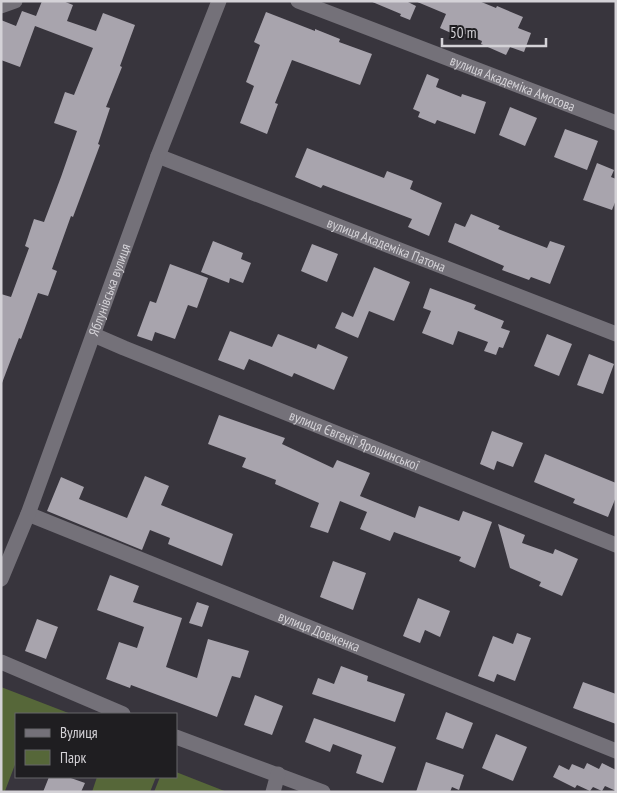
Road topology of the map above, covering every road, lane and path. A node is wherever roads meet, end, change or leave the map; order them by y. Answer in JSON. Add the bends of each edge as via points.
{"nodes":[{"id":1,"x":15,"y":1,"type":"edge"},
{"id":2,"x":219,"y":1,"type":"edge"},
{"id":3,"x":298,"y":1,"type":"edge"},
{"id":4,"x":1,"y":6,"type":"edge"},
{"id":5,"x":616,"y":123,"type":"edge"},
{"id":6,"x":158,"y":156,"type":"junction"},
{"id":7,"x":616,"y":334,"type":"edge"},
{"id":8,"x":94,"y":335,"type":"junction"},
{"id":9,"x":28,"y":514,"type":"junction"},
{"id":10,"x":616,"y":545,"type":"edge"},
{"id":11,"x":1,"y":579,"type":"edge"},
{"id":12,"x":1,"y":662,"type":"edge"},
{"id":13,"x":121,"y":713,"type":"edge"},
{"id":14,"x":178,"y":738,"type":"edge"},
{"id":15,"x":613,"y":750,"type":"edge"},
{"id":16,"x":278,"y":774,"type":"junction"},
{"id":17,"x":273,"y":792,"type":"edge"},
{"id":18,"x":323,"y":792,"type":"edge"}],
"edges":[{"from":1,"to":4,"type":"street"},
{"from":2,"to":6,"type":"street","name":"Яблунівська вулиця"},
{"from":3,"to":5,"type":"street","name":"вулиця Академіка Амосова"},
{"from":6,"to":7,"type":"street","name":"вулиця Академіка Патона"},
{"from":6,"to":8,"type":"street","name":"Яблунівська вулиця"},
{"from":8,"to":9,"type":"street","name":"Яблунівська вулиця"},
{"from":8,"to":10,"type":"street","name":"вулиця Євгенії Ярошинської"},
{"from":9,"to":11,"type":"street","name":"Яблунівська вулиця"},
{"from":9,"to":15,"type":"street","name":"вулиця Довженка"},
{"from":12,"to":13,"type":"street"},
{"from":14,"to":16,"type":"street"},
{"from":16,"to":17,"type":"street"},
{"from":16,"to":18,"type":"street"}]}
